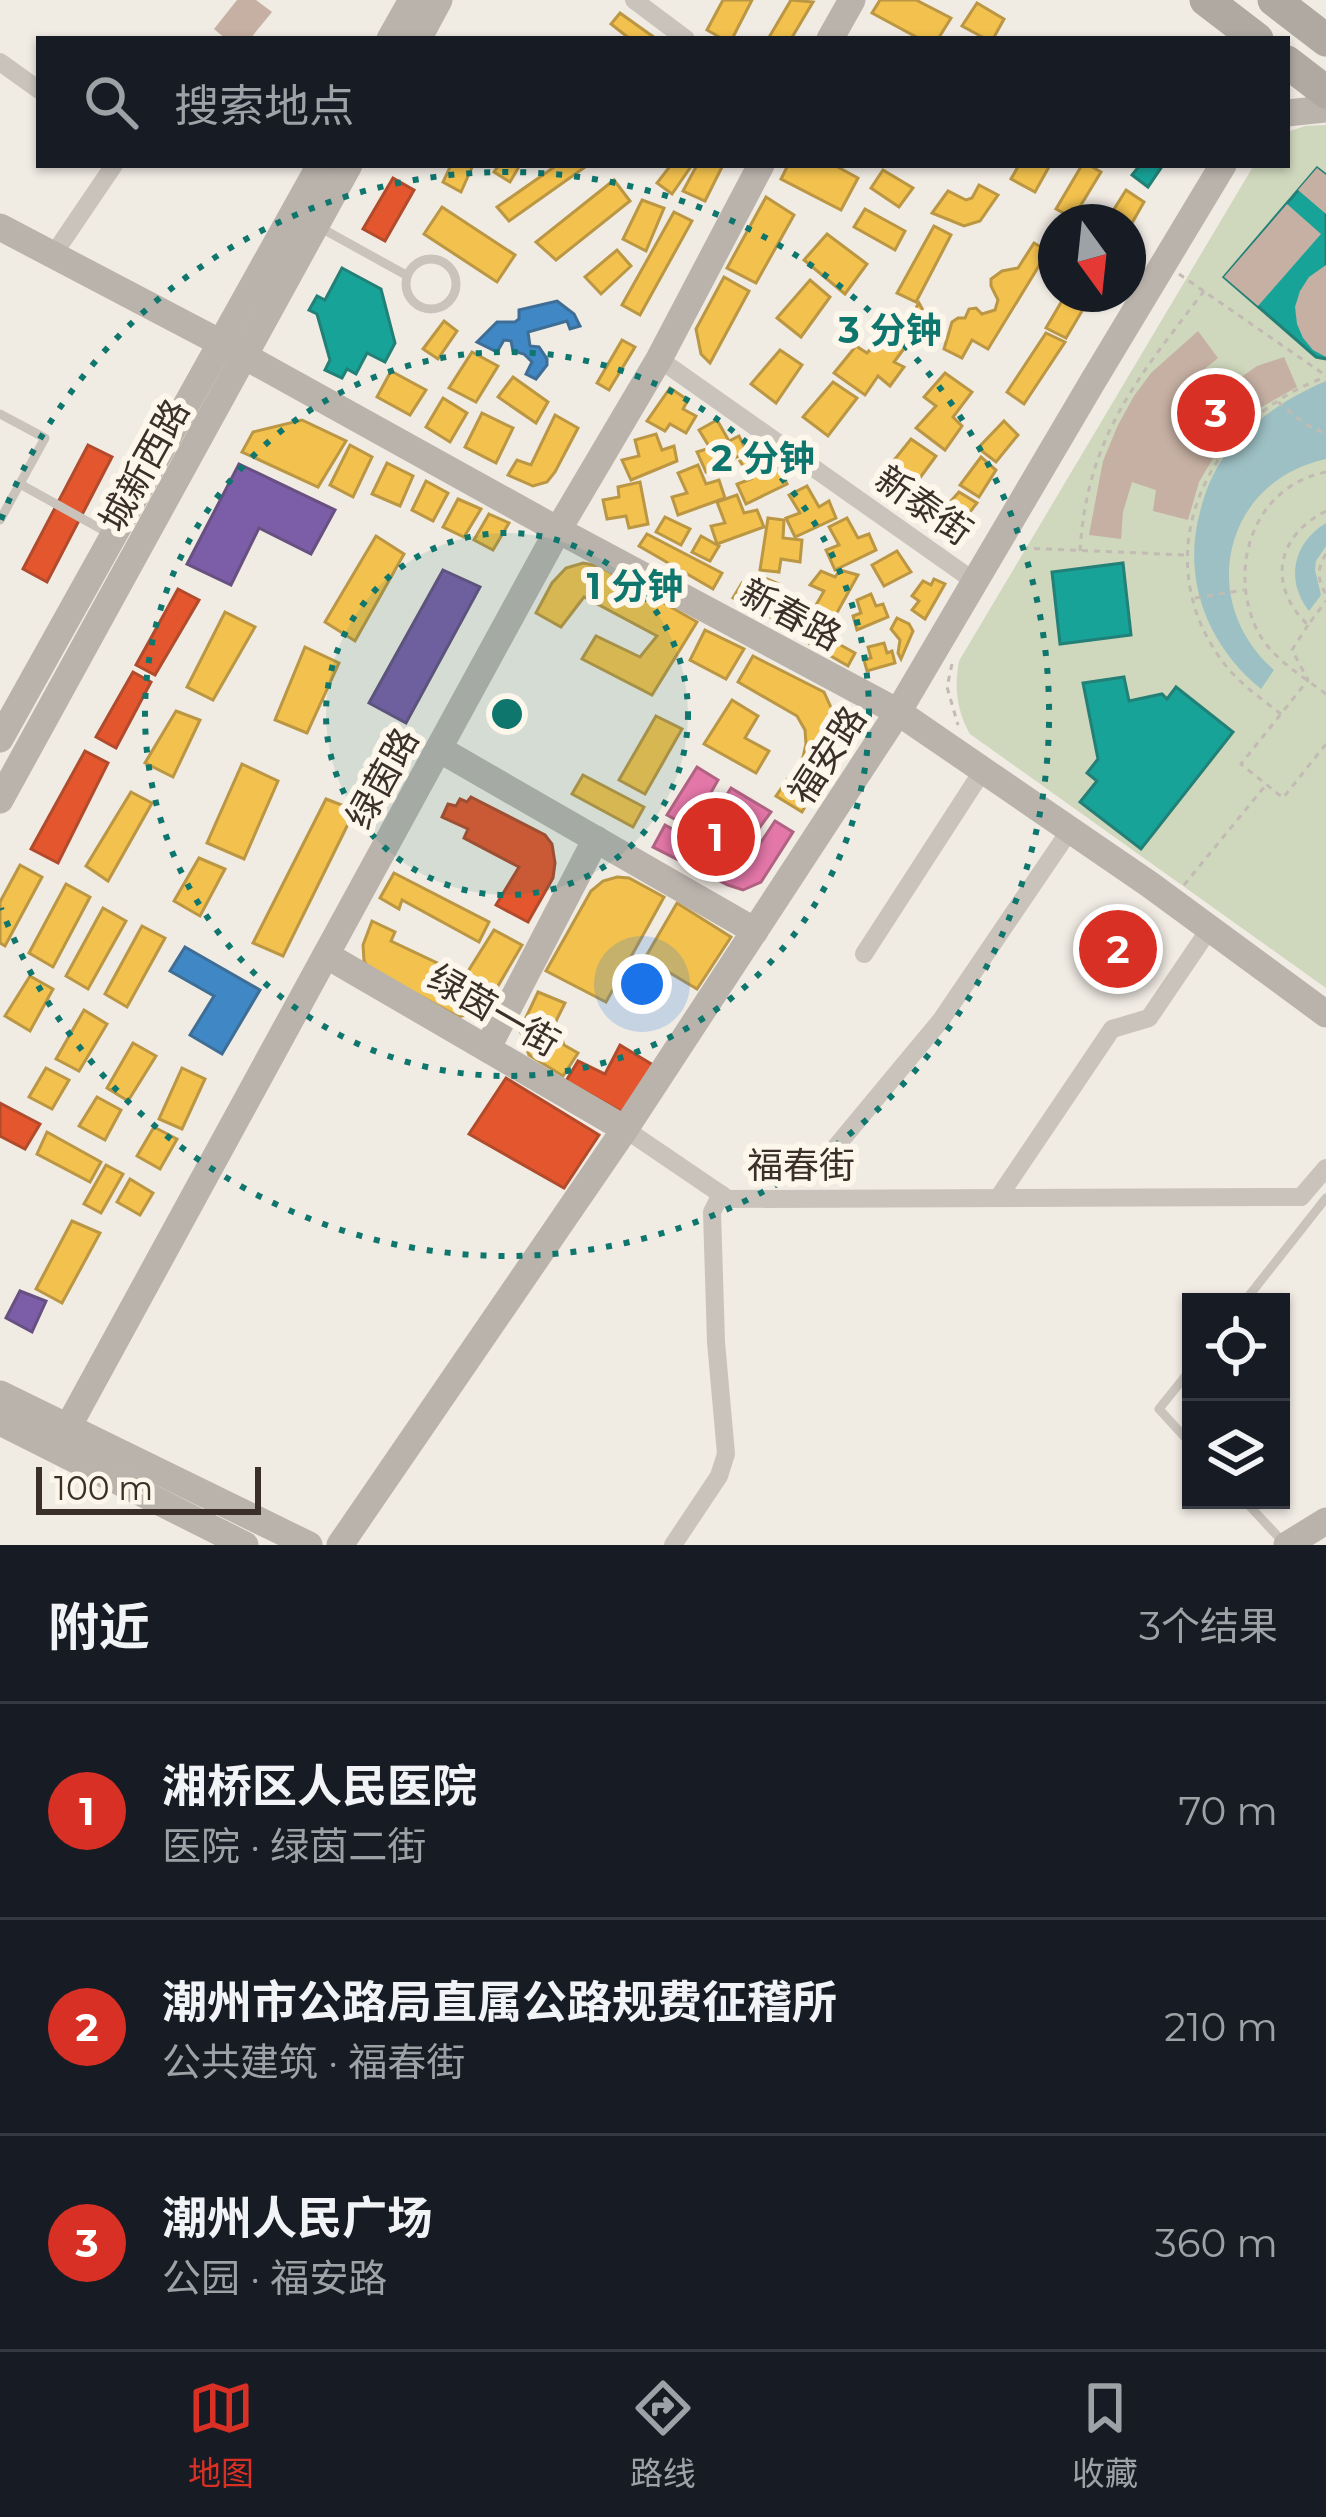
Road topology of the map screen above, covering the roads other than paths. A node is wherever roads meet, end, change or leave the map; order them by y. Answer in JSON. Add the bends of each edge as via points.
{"nodes":[{"id":1,"x":412,"y":0,"type":"edge"},
{"id":2,"x":439,"y":0,"type":"edge"},
{"id":3,"x":634,"y":0,"type":"edge"},
{"id":4,"x":852,"y":0,"type":"edge"},
{"id":5,"x":1274,"y":0,"type":"edge"},
{"id":6,"x":1323,"y":32,"type":"edge"},
{"id":7,"x":392,"y":36,"type":"edge"},
{"id":8,"x":420,"y":36,"type":"edge"},
{"id":9,"x":682,"y":36,"type":"edge"},
{"id":10,"x":832,"y":36,"type":"edge"},
{"id":11,"x":0,"y":62,"type":"edge"},
{"id":12,"x":1290,"y":67,"type":"edge"},
{"id":13,"x":36,"y":88,"type":"edge"},
{"id":14,"x":1326,"y":92,"type":"edge"},
{"id":15,"x":1326,"y":110,"type":"edge"},
{"id":16,"x":1290,"y":112,"type":"edge"},
{"id":17,"x":112,"y":168,"type":"edge"},
{"id":18,"x":318,"y":168,"type":"edge"},
{"id":19,"x":347,"y":168,"type":"edge"},
{"id":20,"x":759,"y":168,"type":"edge"},
{"id":21,"x":1221,"y":168,"type":"edge"},
{"id":22,"x":316,"y":225,"type":"junction"},
{"id":23,"x":0,"y":227,"type":"edge"},
{"id":24,"x":53,"y":255,"type":"junction"},
{"id":25,"x":406,"y":274,"type":"junction"},
{"id":26,"x":219,"y":343,"type":"junction"},
{"id":27,"x":244,"y":358,"type":"junction"},
{"id":28,"x":659,"y":359,"type":"junction"},
{"id":29,"x":0,"y":414,"type":"edge"},
{"id":30,"x":20,"y":484,"type":"junction"},
{"id":31,"x":0,"y":520,"type":"edge"},
{"id":32,"x":558,"y":530,"type":"junction"},
{"id":33,"x":113,"y":535,"type":"junction"},
{"id":34,"x":974,"y":581,"type":"junction"},
{"id":35,"x":898,"y":712,"type":"junction"},
{"id":36,"x":0,"y":739,"type":"edge"},
{"id":37,"x":439,"y":748,"type":"junction"},
{"id":38,"x":982,"y":770,"type":"junction"},
{"id":39,"x":0,"y":800,"type":"edge"},
{"id":40,"x":1070,"y":830,"type":"junction"},
{"id":41,"x":596,"y":839,"type":"junction"},
{"id":42,"x":1210,"y":928,"type":"junction"},
{"id":43,"x":754,"y":931,"type":"junction"},
{"id":44,"x":864,"y":953,"type":"dead end"},
{"id":45,"x":326,"y":955,"type":"junction"},
{"id":46,"x":1326,"y":1014,"type":"edge"},
{"id":47,"x":488,"y":1047,"type":"junction"},
{"id":48,"x":625,"y":1130,"type":"junction"},
{"id":49,"x":829,"y":1155,"type":"dead end"},
{"id":50,"x":1326,"y":1168,"type":"edge"},
{"id":51,"x":721,"y":1194,"type":"junction"},
{"id":52,"x":998,"y":1198,"type":"junction"},
{"id":53,"x":1326,"y":1198,"type":"edge"},
{"id":54,"x":1251,"y":1293,"type":"edge"},
{"id":55,"x":1182,"y":1380,"type":"edge"},
{"id":56,"x":0,"y":1394,"type":"edge"},
{"id":57,"x":0,"y":1422,"type":"edge"},
{"id":58,"x":68,"y":1427,"type":"junction"},
{"id":59,"x":1182,"y":1434,"type":"edge"},
{"id":60,"x":1252,"y":1509,"type":"edge"},
{"id":61,"x":1326,"y":1526,"type":"edge"},
{"id":62,"x":245,"y":1545,"type":"edge"},
{"id":63,"x":309,"y":1545,"type":"edge"},
{"id":64,"x":340,"y":1545,"type":"edge"},
{"id":65,"x":673,"y":1545,"type":"edge"},
{"id":66,"x":1286,"y":1545,"type":"edge"},
{"id":67,"x":1312,"y":1545,"type":"edge"}],
"edges":[{"from":1,"to":7,"type":"street"},
{"from":2,"to":8,"type":"street"},
{"from":3,"to":9,"type":"street"},
{"from":4,"to":10,"type":"street"},
{"from":5,"to":6,"type":"highway"},
{"from":11,"to":13,"type":"street"},
{"from":12,"to":14,"type":"highway"},
{"from":15,"to":16,"type":"street"},
{"from":17,"to":24,"type":"street"},
{"from":18,"to":26,"type":"street","name":"城新西路"},
{"from":19,"to":22,"type":"street","name":"城新西路"},
{"from":20,"to":28,"type":"street","name":"绿茵路"},
{"from":21,"to":34,"type":"street","name":"福安路"},
{"from":22,"to":25,"type":"lane"},
{"from":22,"to":27,"type":"street","name":"城新西路"},
{"from":23,"to":24,"type":"street","name":"新春路"},
{"from":24,"to":26,"type":"street","name":"新春路"},
{"from":25,"to":25,"type":"lane","via":[[417,262],[441,261],[456,288],[447,303],[424,308],[406,291]]},
{"from":26,"to":27,"type":"street","name":"新春路"},
{"from":26,"to":33,"type":"street","name":"城新西路"},
{"from":27,"to":32,"type":"street","name":"新春路"},
{"from":27,"to":39,"type":"street","name":"城新西路"},
{"from":28,"to":32,"type":"street","name":"绿茵路"},
{"from":28,"to":34,"type":"street","name":"新泰街"},
{"from":29,"to":30,"type":"lane","via":[[45,438]]},
{"from":30,"to":31,"type":"lane"},
{"from":30,"to":33,"type":"lane"},
{"from":32,"to":35,"type":"street","name":"新春路"},
{"from":32,"to":37,"type":"street","name":"绿茵路"},
{"from":33,"to":36,"type":"street","name":"城新西路"},
{"from":34,"to":35,"type":"street","name":"福安路"},
{"from":35,"to":38,"type":"street","name":"新春路"},
{"from":35,"to":43,"type":"street","name":"福安路"},
{"from":37,"to":41,"type":"street"},
{"from":37,"to":45,"type":"street","name":"绿茵路"},
{"from":38,"to":40,"type":"street","name":"新春路"},
{"from":38,"to":44,"type":"street"},
{"from":40,"to":42,"type":"street","name":"新春路"},
{"from":40,"to":49,"type":"street","via":[[941,1020]]},
{"from":41,"to":43,"type":"street"},
{"from":41,"to":47,"type":"street"},
{"from":42,"to":46,"type":"street","name":"新春路"},
{"from":42,"to":52,"type":"street","via":[[1149,1018],[1112,1029]]},
{"from":43,"to":48,"type":"street","name":"福安路"},
{"from":45,"to":47,"type":"street","name":"绿茵一街"},
{"from":45,"to":58,"type":"street","name":"绿茵路"},
{"from":47,"to":48,"type":"street","name":"绿茵一街"},
{"from":48,"to":51,"type":"street","name":"福春街"},
{"from":48,"to":64,"type":"street","name":"福安路"},
{"from":50,"to":52,"type":"street","name":"福春街","via":[[1300,1197]]},
{"from":51,"to":52,"type":"street","name":"福春街"},
{"from":51,"to":65,"type":"street","via":[[712,1212],[726,1454]]},
{"from":53,"to":54,"type":"lane"},
{"from":55,"to":59,"type":"lane","via":[[1159,1409]]},
{"from":56,"to":58,"type":"street"},
{"from":57,"to":62,"type":"street"},
{"from":58,"to":63,"type":"street"},
{"from":60,"to":66,"type":"lane"},
{"from":61,"to":66,"type":"street"},
{"from":61,"to":67,"type":"street"}]}
